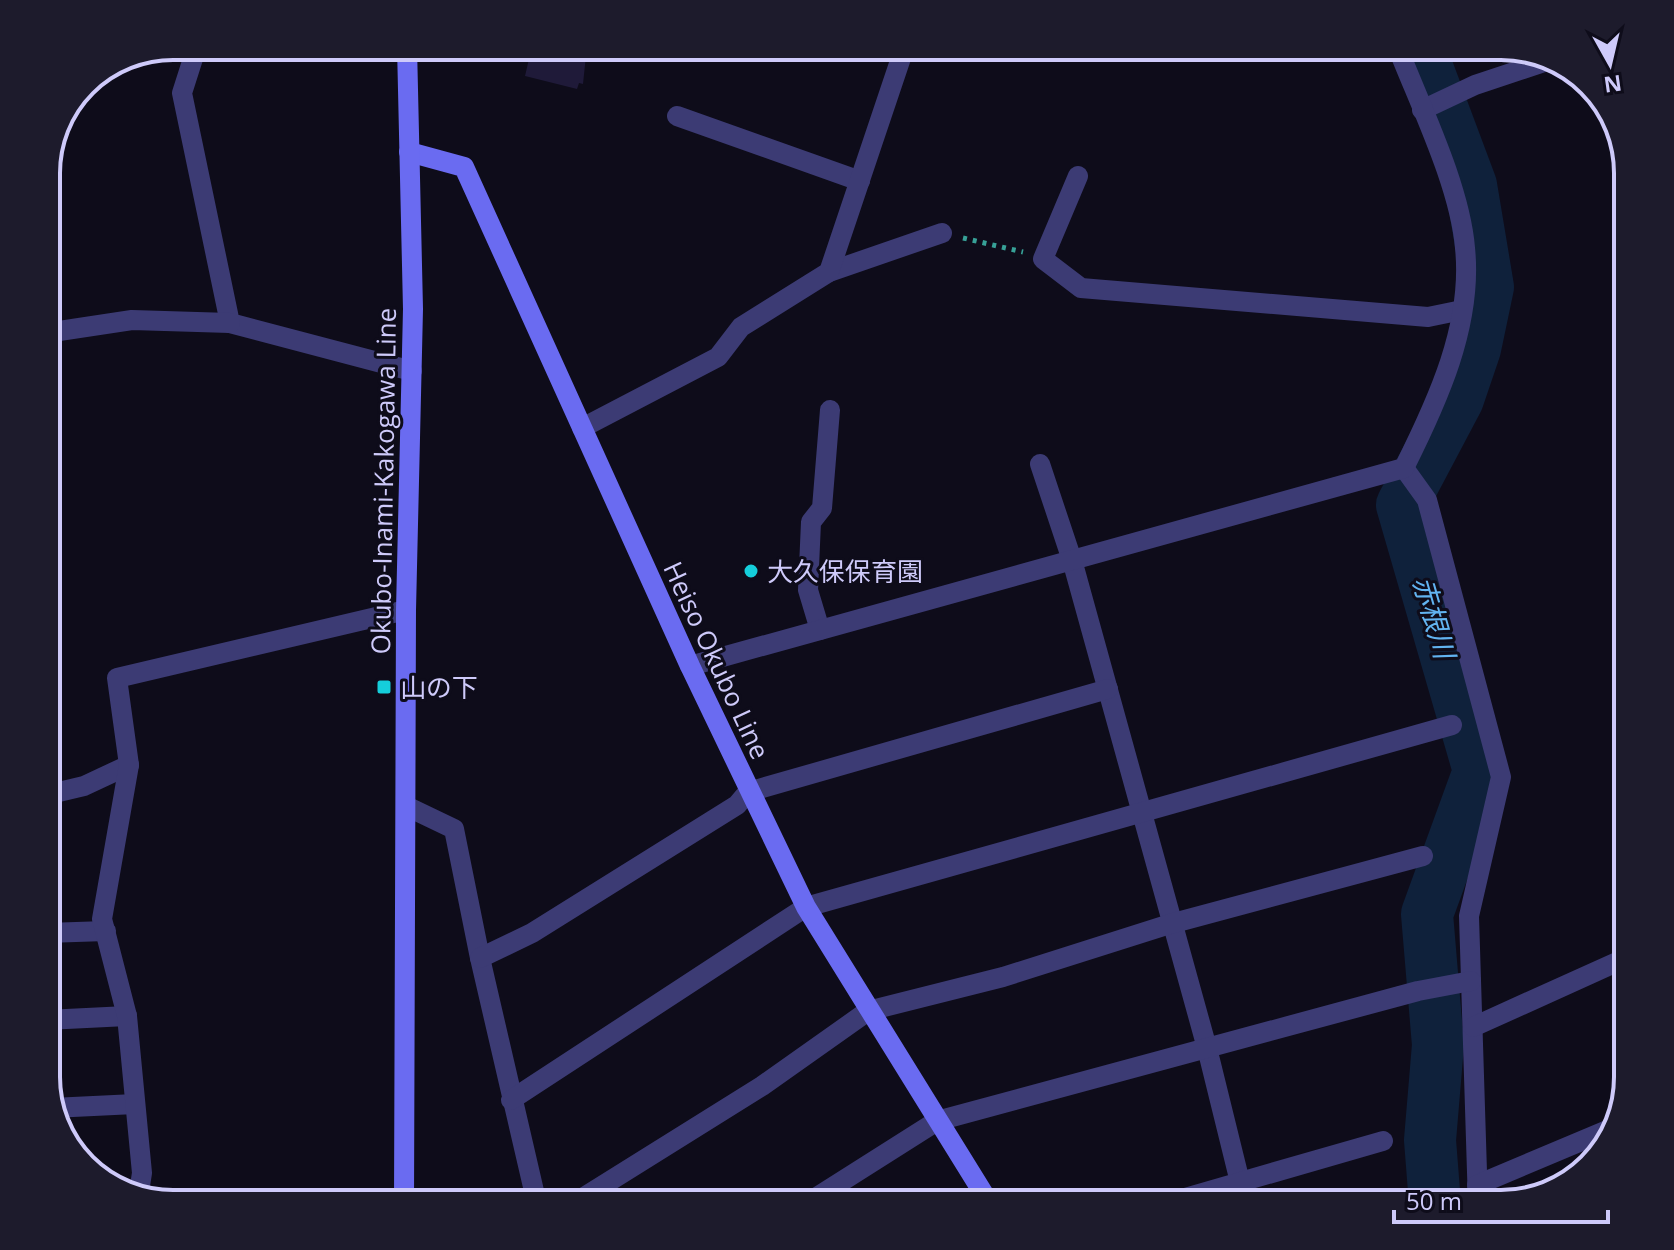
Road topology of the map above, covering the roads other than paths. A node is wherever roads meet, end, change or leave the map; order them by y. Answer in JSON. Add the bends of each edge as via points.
{"nodes":[{"id":1,"x":193,"y":60,"type":"edge"},
{"id":2,"x":407,"y":60,"type":"edge"},
{"id":3,"x":900,"y":60,"type":"edge"},
{"id":4,"x":1402,"y":60,"type":"edge"},
{"id":5,"x":1534,"y":65,"type":"edge"},
{"id":6,"x":1422,"y":110,"type":"junction"},
{"id":7,"x":677,"y":116,"type":"dead end"},
{"id":8,"x":409,"y":152,"type":"junction"},
{"id":9,"x":1078,"y":176,"type":"dead end"},
{"id":10,"x":860,"y":181,"type":"junction"},
{"id":11,"x":942,"y":233,"type":"road end"},
{"id":12,"x":829,"y":272,"type":"junction"},
{"id":13,"x":1462,"y":310,"type":"junction"},
{"id":14,"x":230,"y":323,"type":"junction"},
{"id":15,"x":60,"y":331,"type":"edge"},
{"id":16,"x":412,"y":371,"type":"junction"},
{"id":17,"x":830,"y":410,"type":"dead end"},
{"id":18,"x":582,"y":428,"type":"junction"},
{"id":19,"x":1040,"y":464,"type":"dead end"},
{"id":20,"x":1404,"y":468,"type":"junction"},
{"id":21,"x":1072,"y":560,"type":"junction"},
{"id":22,"x":406,"y":610,"type":"junction"},
{"id":23,"x":820,"y":630,"type":"junction"},
{"id":24,"x":690,"y":666,"type":"junction"},
{"id":25,"x":1108,"y":689,"type":"junction"},
{"id":26,"x":1452,"y":725,"type":"dead end"},
{"id":27,"x":129,"y":765,"type":"junction"},
{"id":28,"x":60,"y":792,"type":"edge"},
{"id":29,"x":748,"y":792,"type":"junction"},
{"id":30,"x":406,"y":806,"type":"junction"},
{"id":31,"x":1141,"y":811,"type":"junction"},
{"id":32,"x":1423,"y":856,"type":"dead end"},
{"id":33,"x":806,"y":907,"type":"junction"},
{"id":34,"x":1170,"y":924,"type":"junction"},
{"id":35,"x":106,"y":931,"type":"junction"},
{"id":36,"x":60,"y":933,"type":"edge"},
{"id":37,"x":480,"y":958,"type":"junction"},
{"id":38,"x":1614,"y":963,"type":"edge"},
{"id":39,"x":1471,"y":981,"type":"junction"},
{"id":40,"x":868,"y":1011,"type":"junction"},
{"id":41,"x":127,"y":1016,"type":"junction"},
{"id":42,"x":60,"y":1019,"type":"edge"},
{"id":43,"x":1473,"y":1027,"type":"junction"},
{"id":44,"x":1207,"y":1048,"type":"junction"},
{"id":45,"x":511,"y":1100,"type":"junction"},
{"id":46,"x":135,"y":1104,"type":"junction"},
{"id":47,"x":64,"y":1107,"type":"edge"},
{"id":48,"x":937,"y":1121,"type":"junction"},
{"id":49,"x":1598,"y":1135,"type":"edge"},
{"id":50,"x":1383,"y":1141,"type":"dead end"},
{"id":51,"x":1240,"y":1182,"type":"junction"},
{"id":52,"x":140,"y":1185,"type":"edge"},
{"id":53,"x":404,"y":1190,"type":"edge"},
{"id":54,"x":534,"y":1190,"type":"edge"},
{"id":55,"x":595,"y":1190,"type":"edge"},
{"id":56,"x":828,"y":1190,"type":"edge"},
{"id":57,"x":981,"y":1190,"type":"edge"},
{"id":58,"x":1212,"y":1190,"type":"edge"},
{"id":59,"x":1478,"y":1190,"type":"edge"},
{"id":60,"x":1488,"y":1190,"type":"edge"}],
"edges":[{"from":1,"to":14,"type":"street","via":[[182,93]]},
{"from":2,"to":8,"type":"main road","name":"Okubo-Inami-Kakogawa Line"},
{"from":3,"to":10,"type":"street"},
{"from":4,"to":6,"type":"street"},
{"from":5,"to":6,"type":"street"},
{"from":6,"to":13,"type":"street","via":[[1449,182],[1465,248]]},
{"from":7,"to":10,"type":"street"},
{"from":8,"to":16,"type":"main road","name":"Okubo-Inami-Kakogawa Line"},
{"from":8,"to":18,"type":"main road","name":"Heiso Okubo Line","via":[[464,167]]},
{"from":9,"to":13,"type":"street","via":[[1043,259],[1081,288],[1428,317]]},
{"from":10,"to":12,"type":"street"},
{"from":11,"to":12,"type":"street"},
{"from":12,"to":18,"type":"street","via":[[741,327],[718,357]]},
{"from":13,"to":20,"type":"street","via":[[1448,369]]},
{"from":14,"to":15,"type":"street","via":[[132,320]]},
{"from":14,"to":16,"type":"street"},
{"from":16,"to":22,"type":"main road","name":"Okubo-Inami-Kakogawa Line"},
{"from":17,"to":23,"type":"street","via":[[822,508],[811,522],[808,590]]},
{"from":18,"to":24,"type":"main road","name":"Heiso Okubo Line"},
{"from":19,"to":21,"type":"street"},
{"from":20,"to":21,"type":"street"},
{"from":20,"to":39,"type":"street","via":[[1427,500],[1501,777],[1469,916]]},
{"from":21,"to":23,"type":"street"},
{"from":21,"to":25,"type":"street"},
{"from":22,"to":27,"type":"street","via":[[117,678]]},
{"from":22,"to":30,"type":"main road","name":"Okubo-Inami-Kakogawa Line"},
{"from":23,"to":24,"type":"street"},
{"from":24,"to":29,"type":"main road","name":"Heiso Okubo Line"},
{"from":25,"to":29,"type":"street"},
{"from":25,"to":31,"type":"street"},
{"from":26,"to":31,"type":"street"},
{"from":27,"to":28,"type":"street"},
{"from":27,"to":35,"type":"street","via":[[102,919]]},
{"from":29,"to":33,"type":"main road","name":"Heiso Okubo Line"},
{"from":29,"to":37,"type":"street","via":[[737,805],[532,933]]},
{"from":30,"to":37,"type":"street","via":[[454,829]]},
{"from":30,"to":53,"type":"main road","name":"Okubo-Inami-Kakogawa Line"},
{"from":31,"to":33,"type":"street"},
{"from":31,"to":34,"type":"street"},
{"from":32,"to":34,"type":"street"},
{"from":33,"to":40,"type":"main road","name":"Heiso Okubo Line"},
{"from":33,"to":45,"type":"street"},
{"from":34,"to":40,"type":"street","via":[[1003,977]]},
{"from":34,"to":44,"type":"street"},
{"from":35,"to":36,"type":"street"},
{"from":35,"to":41,"type":"street"},
{"from":37,"to":45,"type":"street"},
{"from":38,"to":43,"type":"street"},
{"from":39,"to":43,"type":"street"},
{"from":39,"to":44,"type":"street"},
{"from":40,"to":48,"type":"main road","name":"Heiso Okubo Line"},
{"from":40,"to":55,"type":"street","via":[[762,1086]]},
{"from":41,"to":42,"type":"street"},
{"from":41,"to":46,"type":"street"},
{"from":43,"to":59,"type":"street"},
{"from":44,"to":48,"type":"street"},
{"from":44,"to":51,"type":"street"},
{"from":45,"to":54,"type":"street"},
{"from":46,"to":47,"type":"street"},
{"from":46,"to":52,"type":"street"},
{"from":48,"to":56,"type":"street"},
{"from":48,"to":57,"type":"main road","name":"Heiso Okubo Line"},
{"from":49,"to":60,"type":"street"},
{"from":50,"to":51,"type":"street"},
{"from":51,"to":58,"type":"street"}]}
